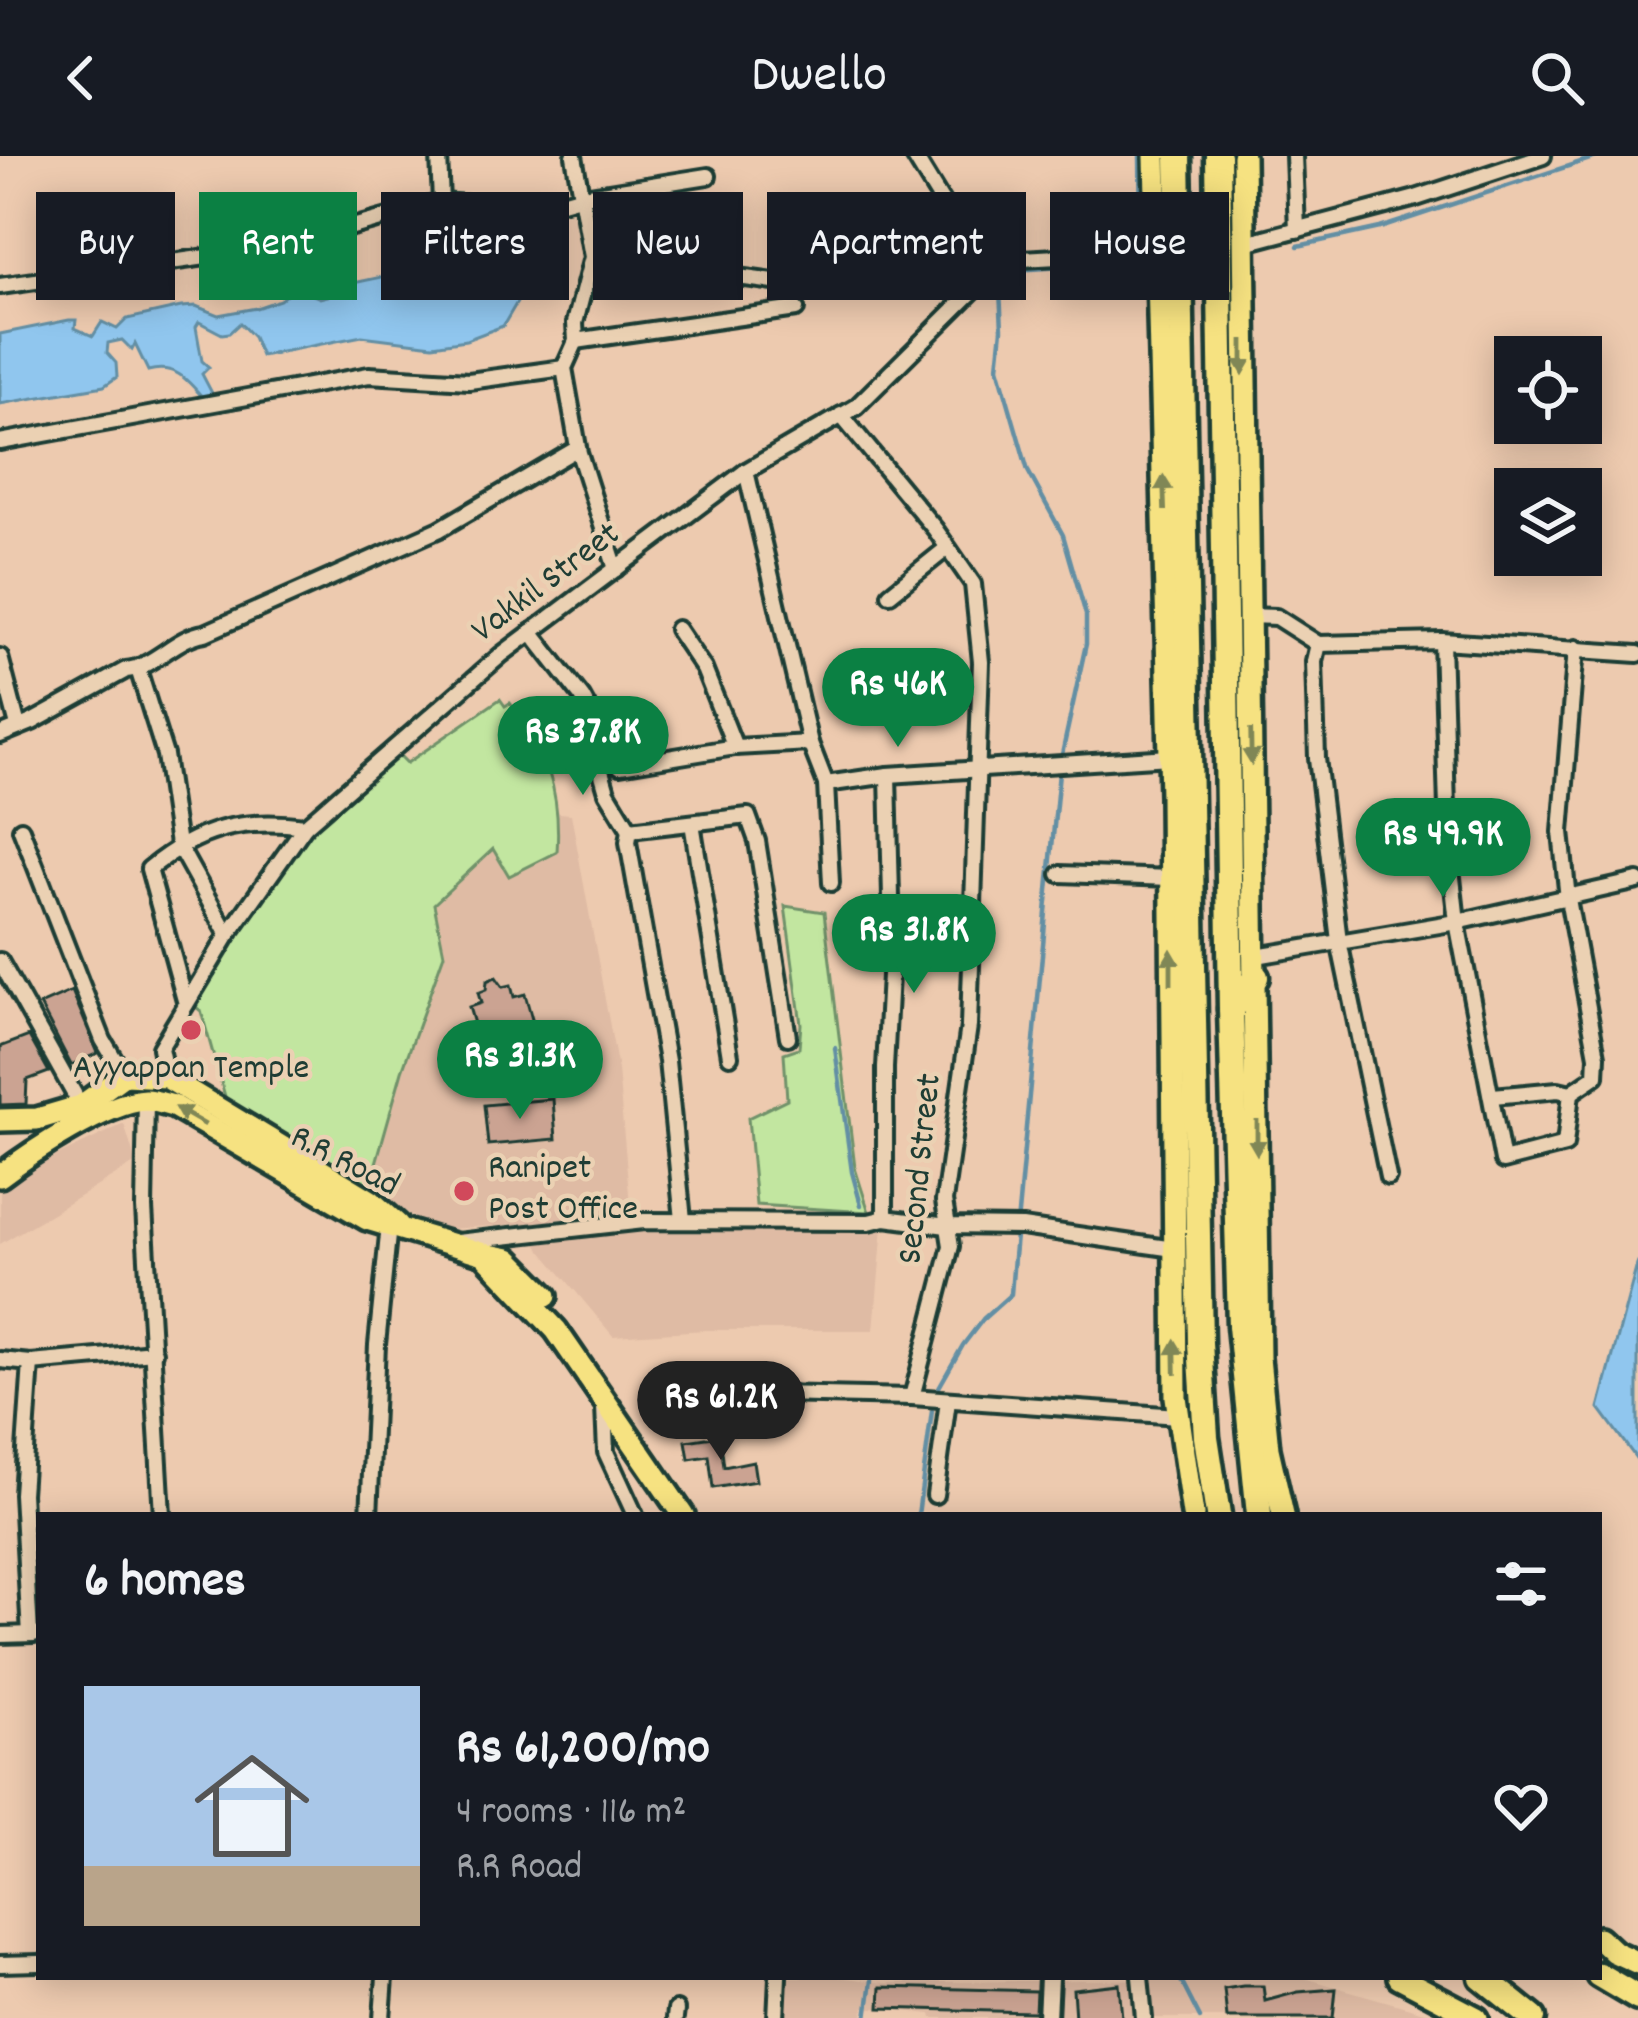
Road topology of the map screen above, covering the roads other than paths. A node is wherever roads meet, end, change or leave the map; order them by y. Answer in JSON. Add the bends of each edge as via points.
{"nodes":[{"id":1,"x":439,"y":156,"type":"edge"},
{"id":2,"x":574,"y":156,"type":"edge"},
{"id":3,"x":914,"y":156,"type":"edge"},
{"id":4,"x":1155,"y":156,"type":"edge"},
{"id":5,"x":1178,"y":156,"type":"edge"},
{"id":6,"x":1218,"y":156,"type":"edge"},
{"id":7,"x":1243,"y":156,"type":"edge"},
{"id":8,"x":1294,"y":156,"type":"edge"},
{"id":9,"x":1543,"y":156,"type":"edge"},
{"id":10,"x":708,"y":176,"type":"dead end"},
{"id":11,"x":441,"y":192,"type":"edge"},
{"id":12,"x":936,"y":192,"type":"edge"},
{"id":13,"x":1159,"y":192,"type":"edge"},
{"id":14,"x":1174,"y":192,"type":"edge"},
{"id":15,"x":581,"y":197,"type":"junction"},
{"id":16,"x":569,"y":200,"type":"edge"},
{"id":17,"x":381,"y":219,"type":"edge"},
{"id":18,"x":1297,"y":230,"type":"junction"},
{"id":19,"x":1243,"y":244,"type":"junction"},
{"id":20,"x":592,"y":257,"type":"junction"},
{"id":21,"x":767,"y":281,"type":"edge"},
{"id":22,"x":0,"y":286,"type":"edge"},
{"id":23,"x":963,"y":300,"type":"edge"},
{"id":24,"x":1167,"y":300,"type":"edge"},
{"id":25,"x":1168,"y":300,"type":"edge"},
{"id":26,"x":796,"y":309,"type":"dead end"},
{"id":27,"x":576,"y":341,"type":"junction"},
{"id":28,"x":564,"y":368,"type":"junction"},
{"id":29,"x":841,"y":415,"type":"junction"},
{"id":30,"x":0,"y":442,"type":"edge"},
{"id":31,"x":578,"y":448,"type":"junction"},
{"id":32,"x":746,"y":471,"type":"junction"},
{"id":33,"x":946,"y":549,"type":"junction"},
{"id":34,"x":616,"y":569,"type":"junction"},
{"id":35,"x":890,"y":594,"type":"dead end"},
{"id":36,"x":1248,"y":616,"type":"junction"},
{"id":37,"x":676,"y":629,"type":"dead end"},
{"id":38,"x":531,"y":632,"type":"junction"},
{"id":39,"x":1442,"y":641,"type":"junction"},
{"id":40,"x":1318,"y":644,"type":"junction"},
{"id":41,"x":1576,"y":648,"type":"junction"},
{"id":42,"x":1638,"y":654,"type":"edge"},
{"id":43,"x":0,"y":657,"type":"edge"},
{"id":44,"x":137,"y":669,"type":"junction"},
{"id":45,"x":18,"y":726,"type":"junction"},
{"id":46,"x":0,"y":735,"type":"edge"},
{"id":47,"x":592,"y":740,"type":"dead end"},
{"id":48,"x":810,"y":742,"type":"junction"},
{"id":49,"x":735,"y":748,"type":"junction"},
{"id":50,"x":1170,"y":757,"type":"junction"},
{"id":51,"x":975,"y":772,"type":"junction"},
{"id":52,"x":888,"y":775,"type":"junction"},
{"id":53,"x":826,"y":784,"type":"junction"},
{"id":54,"x":692,"y":823,"type":"junction"},
{"id":55,"x":305,"y":826,"type":"junction"},
{"id":56,"x":21,"y":830,"type":"dead end"},
{"id":57,"x":630,"y":830,"type":"junction"},
{"id":58,"x":178,"y":845,"type":"junction"},
{"id":59,"x":1060,"y":874,"type":"dead end"},
{"id":60,"x":1171,"y":878,"type":"junction"},
{"id":61,"x":1638,"y":881,"type":"edge"},
{"id":62,"x":831,"y":883,"type":"dead end"},
{"id":63,"x":1568,"y":899,"type":"junction"},
{"id":64,"x":1457,"y":922,"type":"junction"},
{"id":65,"x":228,"y":935,"type":"junction"},
{"id":66,"x":1339,"y":941,"type":"junction"},
{"id":67,"x":0,"y":962,"type":"edge"},
{"id":68,"x":1256,"y":966,"type":"junction"},
{"id":69,"x":6,"y":990,"type":"edge"},
{"id":70,"x":186,"y":1004,"type":"junction"},
{"id":71,"x":1231,"y":1009,"type":"junction"},
{"id":72,"x":788,"y":1037,"type":"dead end"},
{"id":73,"x":730,"y":1056,"type":"dead end"},
{"id":74,"x":124,"y":1075,"type":"junction"},
{"id":75,"x":166,"y":1077,"type":"junction"},
{"id":76,"x":1571,"y":1093,"type":"junction"},
{"id":77,"x":1493,"y":1096,"type":"junction"},
{"id":78,"x":146,"y":1100,"type":"junction"},
{"id":79,"x":81,"y":1106,"type":"junction"},
{"id":80,"x":0,"y":1120,"type":"edge"},
{"id":81,"x":0,"y":1176,"type":"edge"},
{"id":82,"x":1388,"y":1177,"type":"dead end"},
{"id":83,"x":367,"y":1209,"type":"junction"},
{"id":84,"x":885,"y":1218,"type":"junction"},
{"id":85,"x":683,"y":1220,"type":"junction"},
{"id":86,"x":947,"y":1226,"type":"junction"},
{"id":87,"x":396,"y":1227,"type":"junction"},
{"id":88,"x":447,"y":1244,"type":"junction"},
{"id":89,"x":1174,"y":1249,"type":"junction"},
{"id":90,"x":484,"y":1254,"type":"junction"},
{"id":91,"x":154,"y":1352,"type":"junction"},
{"id":92,"x":0,"y":1360,"type":"edge"},
{"id":93,"x":31,"y":1363,"type":"junction"},
{"id":94,"x":775,"y":1394,"type":"dead end"},
{"id":95,"x":604,"y":1395,"type":"junction"},
{"id":96,"x":912,"y":1397,"type":"junction"},
{"id":97,"x":948,"y":1402,"type":"junction"},
{"id":98,"x":1178,"y":1416,"type":"junction"},
{"id":99,"x":935,"y":1495,"type":"dead end"},
{"id":100,"x":162,"y":1512,"type":"edge"},
{"id":101,"x":369,"y":1512,"type":"edge"},
{"id":102,"x":634,"y":1512,"type":"edge"},
{"id":103,"x":681,"y":1512,"type":"edge"},
{"id":104,"x":696,"y":1512,"type":"edge"},
{"id":105,"x":1193,"y":1512,"type":"edge"},
{"id":106,"x":1218,"y":1512,"type":"edge"},
{"id":107,"x":1259,"y":1512,"type":"edge"},
{"id":108,"x":1281,"y":1512,"type":"edge"},
{"id":109,"x":34,"y":1634,"type":"edge"},
{"id":110,"x":0,"y":1635,"type":"edge"},
{"id":111,"x":1602,"y":1941,"type":"edge"},
{"id":112,"x":36,"y":1963,"type":"edge"},
{"id":113,"x":0,"y":1964,"type":"edge"},
{"id":114,"x":1638,"y":1964,"type":"edge"},
{"id":115,"x":1602,"y":1977,"type":"edge"},
{"id":116,"x":385,"y":1980,"type":"edge"},
{"id":117,"x":778,"y":1980,"type":"edge"},
{"id":118,"x":1049,"y":1980,"type":"edge"},
{"id":119,"x":1140,"y":1980,"type":"edge"},
{"id":120,"x":1405,"y":1980,"type":"edge"},
{"id":121,"x":1486,"y":1980,"type":"edge"},
{"id":122,"x":1638,"y":1997,"type":"edge"},
{"id":123,"x":1470,"y":2016,"type":"edge"},
{"id":124,"x":382,"y":2018,"type":"edge"},
{"id":125,"x":776,"y":2018,"type":"edge"},
{"id":126,"x":1047,"y":2018,"type":"edge"},
{"id":127,"x":1144,"y":2018,"type":"edge"},
{"id":128,"x":1533,"y":2018,"type":"edge"}],
"edges":[{"from":1,"to":11,"type":"street"},
{"from":2,"to":15,"type":"street"},
{"from":3,"to":12,"type":"street"},
{"from":4,"to":13,"type":"main road"},
{"from":5,"to":14,"type":"highway"},
{"from":6,"to":71,"type":"highway"},
{"from":7,"to":19,"type":"main road"},
{"from":8,"to":18,"type":"street"},
{"from":9,"to":18,"type":"street"},
{"from":10,"to":15,"type":"street"},
{"from":15,"to":16,"type":"street"},
{"from":15,"to":20,"type":"street"},
{"from":17,"to":22,"type":"street","via":[[285,246]]},
{"from":18,"to":19,"type":"street"},
{"from":19,"to":36,"type":"main road","one_way":true},
{"from":20,"to":21,"type":"street"},
{"from":20,"to":27,"type":"street"},
{"from":23,"to":29,"type":"street","name":"Vakkil Street"},
{"from":50,"to":24,"type":"main road","one_way":true},
{"from":25,"to":106,"type":"highway","via":[[1206,1437]]},
{"from":26,"to":27,"type":"street"},
{"from":27,"to":28,"type":"street"},
{"from":28,"to":30,"type":"street","via":[[469,381],[369,375]]},
{"from":28,"to":31,"type":"street"},
{"from":29,"to":32,"type":"street","name":"Vakkil Street"},
{"from":29,"to":33,"type":"street","name":"Second Street"},
{"from":31,"to":34,"type":"street"},
{"from":31,"to":44,"type":"street","via":[[440,529],[193,635]]},
{"from":32,"to":34,"type":"street","name":"Vakkil Street"},
{"from":32,"to":48,"type":"street"},
{"from":33,"to":35,"type":"street"},
{"from":33,"to":51,"type":"street","name":"Second Street","via":[[973,584],[981,662]]},
{"from":34,"to":38,"type":"street","name":"Vakkil Street"},
{"from":36,"to":40,"type":"street","via":[[1276,617]]},
{"from":36,"to":68,"type":"main road","one_way":true},
{"from":37,"to":49,"type":"street","via":[[704,670]]},
{"from":38,"to":49,"type":"street","via":[[582,697],[620,766]]},
{"from":38,"to":55,"type":"street","name":"Vakkil Street"},
{"from":39,"to":40,"type":"street"},
{"from":39,"to":41,"type":"street"},
{"from":39,"to":64,"type":"street"},
{"from":40,"to":66,"type":"street","via":[[1317,758]]},
{"from":41,"to":42,"type":"street"},
{"from":41,"to":63,"type":"street","via":[[1561,832]]},
{"from":43,"to":45,"type":"street"},
{"from":44,"to":45,"type":"street"},
{"from":44,"to":58,"type":"street","via":[[165,755]]},
{"from":45,"to":46,"type":"street"},
{"from":47,"to":57,"type":"street","via":[[607,792]]},
{"from":48,"to":49,"type":"street"},
{"from":48,"to":53,"type":"street"},
{"from":50,"to":51,"type":"street"},
{"from":50,"to":60,"type":"main road"},
{"from":51,"to":52,"type":"street"},
{"from":51,"to":86,"type":"street","name":"Second Street","via":[[969,1026]]},
{"from":52,"to":53,"type":"street"},
{"from":52,"to":84,"type":"street"},
{"from":53,"to":62,"type":"street"},
{"from":54,"to":57,"type":"street"},
{"from":54,"to":72,"type":"street","via":[[748,816]]},
{"from":54,"to":73,"type":"street"},
{"from":55,"to":58,"type":"street","via":[[260,820]]},
{"from":55,"to":65,"type":"street","name":"Vakkil Street"},
{"from":56,"to":74,"type":"street"},
{"from":57,"to":85,"type":"street","via":[[668,1061]]},
{"from":58,"to":65,"type":"street"},
{"from":58,"to":70,"type":"street","via":[[149,869]]},
{"from":59,"to":60,"type":"street"},
{"from":89,"to":60,"type":"main road","one_way":true},
{"from":61,"to":63,"type":"street"},
{"from":63,"to":64,"type":"street"},
{"from":63,"to":76,"type":"street","via":[[1597,1056],[1596,1076]]},
{"from":64,"to":66,"type":"street"},
{"from":64,"to":77,"type":"street"},
{"from":65,"to":70,"type":"street","name":"Vakkil Street"},
{"from":66,"to":68,"type":"street"},
{"from":66,"to":82,"type":"street"},
{"from":67,"to":69,"type":"street"},
{"from":68,"to":71,"type":"highway"},
{"from":68,"to":108,"type":"main road","one_way":true,"via":[[1259,1358]]},
{"from":69,"to":79,"type":"street"},
{"from":70,"to":75,"type":"street","name":"Vakkil Street","via":[[160,1048]]},
{"from":71,"to":107,"type":"highway","via":[[1240,1326]]},
{"from":74,"to":75,"type":"main road","name":"R.R Road"},
{"from":74,"to":79,"type":"main road"},
{"from":75,"to":83,"type":"main road","name":"R.R Road"},
{"from":76,"to":77,"type":"street"},
{"from":76,"to":77,"type":"street","via":[[1564,1145],[1503,1161]]},
{"from":78,"to":81,"type":"main road","via":[[119,1106]]},
{"from":83,"to":78,"type":"main road","name":"R.R Road","one_way":true,"via":[[173,1106]]},
{"from":78,"to":91,"type":"street"},
{"from":79,"to":80,"type":"main road"},
{"from":83,"to":87,"type":"main road","name":"R.R Road"},
{"from":84,"to":85,"type":"street"},
{"from":84,"to":86,"type":"street"},
{"from":85,"to":88,"type":"street"},
{"from":86,"to":89,"type":"street"},
{"from":86,"to":96,"type":"street","name":"Second Street","via":[[951,1246]]},
{"from":87,"to":88,"type":"main road","name":"R.R Road"},
{"from":87,"to":101,"type":"street","via":[[377,1345]]},
{"from":88,"to":90,"type":"main road","name":"R.R Road"},
{"from":98,"to":89,"type":"main road","one_way":true},
{"from":90,"to":95,"type":"main road","via":[[540,1309]]},
{"from":90,"to":104,"type":"main road","name":"R.R Road","via":[[509,1259],[552,1301]]},
{"from":91,"to":93,"type":"street"},
{"from":91,"to":100,"type":"street"},
{"from":92,"to":93,"type":"street"},
{"from":93,"to":109,"type":"street","via":[[22,1494]]},
{"from":94,"to":96,"type":"street"},
{"from":95,"to":102,"type":"street","via":[[606,1452]]},
{"from":95,"to":103,"type":"main road"},
{"from":96,"to":97,"type":"street"},
{"from":97,"to":98,"type":"street"},
{"from":97,"to":99,"type":"street"},
{"from":98,"to":105,"type":"main road"},
{"from":109,"to":110,"type":"street"},
{"from":111,"to":114,"type":"main road"},
{"from":112,"to":113,"type":"street"},
{"from":115,"to":122,"type":"highway"},
{"from":116,"to":124,"type":"street"},
{"from":117,"to":125,"type":"street"},
{"from":118,"to":126,"type":"street"},
{"from":119,"to":127,"type":"street"},
{"from":120,"to":123,"type":"main road"},
{"from":121,"to":128,"type":"highway"}]}
